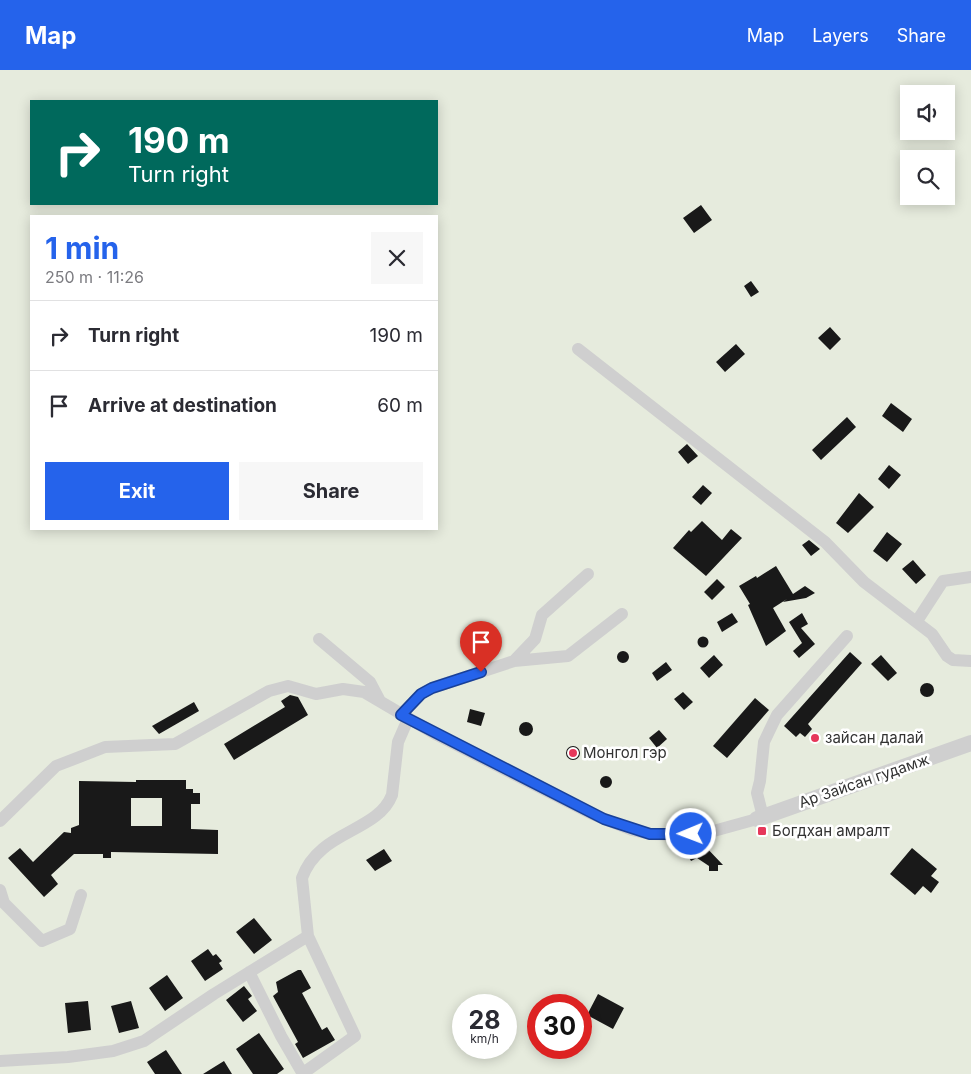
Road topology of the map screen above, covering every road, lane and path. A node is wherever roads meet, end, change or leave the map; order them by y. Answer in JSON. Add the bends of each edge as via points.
{"nodes":[{"id":1,"x":578,"y":349,"type":"dead end"},
{"id":2,"x":588,"y":574,"type":"dead end"},
{"id":3,"x":971,"y":577,"type":"edge"},
{"id":4,"x":622,"y":614,"type":"dead end"},
{"id":5,"x":917,"y":621,"type":"junction"},
{"id":6,"x":847,"y":636,"type":"dead end"},
{"id":7,"x":319,"y":640,"type":"dead end"},
{"id":8,"x":514,"y":661,"type":"junction"},
{"id":9,"x":971,"y":661,"type":"edge"},
{"id":10,"x":381,"y":702,"type":"junction"},
{"id":11,"x":405,"y":717,"type":"junction"},
{"id":12,"x":971,"y":743,"type":"edge"},
{"id":13,"x":760,"y":818,"type":"junction"},
{"id":14,"x":0,"y":821,"type":"edge"},
{"id":15,"x":0,"y":890,"type":"edge"},
{"id":16,"x":81,"y":895,"type":"dead end"},
{"id":17,"x":308,"y":936,"type":"junction"},
{"id":18,"x":249,"y":972,"type":"junction"},
{"id":19,"x":0,"y":1061,"type":"edge"},
{"id":20,"x":303,"y":1074,"type":"edge"}],
"edges":[{"from":1,"to":5,"type":"street","via":[[825,542],[864,582]]},
{"from":2,"to":8,"type":"street","via":[[542,615],[535,640]]},
{"from":3,"to":5,"type":"street","via":[[943,580]]},
{"from":4,"to":8,"type":"street","via":[[568,656]]},
{"from":5,"to":9,"type":"street","via":[[932,634],[947,656],[953,660]]},
{"from":6,"to":13,"type":"street","via":[[777,714],[764,742],[757,793]]},
{"from":7,"to":10,"type":"street","via":[[370,682]]},
{"from":8,"to":11,"type":"street","via":[[432,688],[421,694]]},
{"from":10,"to":11,"type":"street"},
{"from":10,"to":14,"type":"street","via":[[364,692],[342,689],[316,694],[288,686],[270,691],[175,744],[105,747],[56,766]]},
{"from":11,"to":13,"type":"street","via":[[592,814],[632,830],[650,834],[691,834]]},
{"from":11,"to":17,"type":"street","via":[[389,802],[370,819],[322,847],[305,869],[302,878]]},
{"from":12,"to":13,"type":"street","name":"Ар Зайсан гудамж"},
{"from":15,"to":16,"type":"street","via":[[4,903],[42,941],[70,929]]},
{"from":17,"to":18,"type":"street"},
{"from":17,"to":20,"type":"street","via":[[356,1036]]},
{"from":18,"to":19,"type":"street","via":[[152,1038],[128,1047],[68,1057]]},
{"from":18,"to":20,"type":"street"}]}
